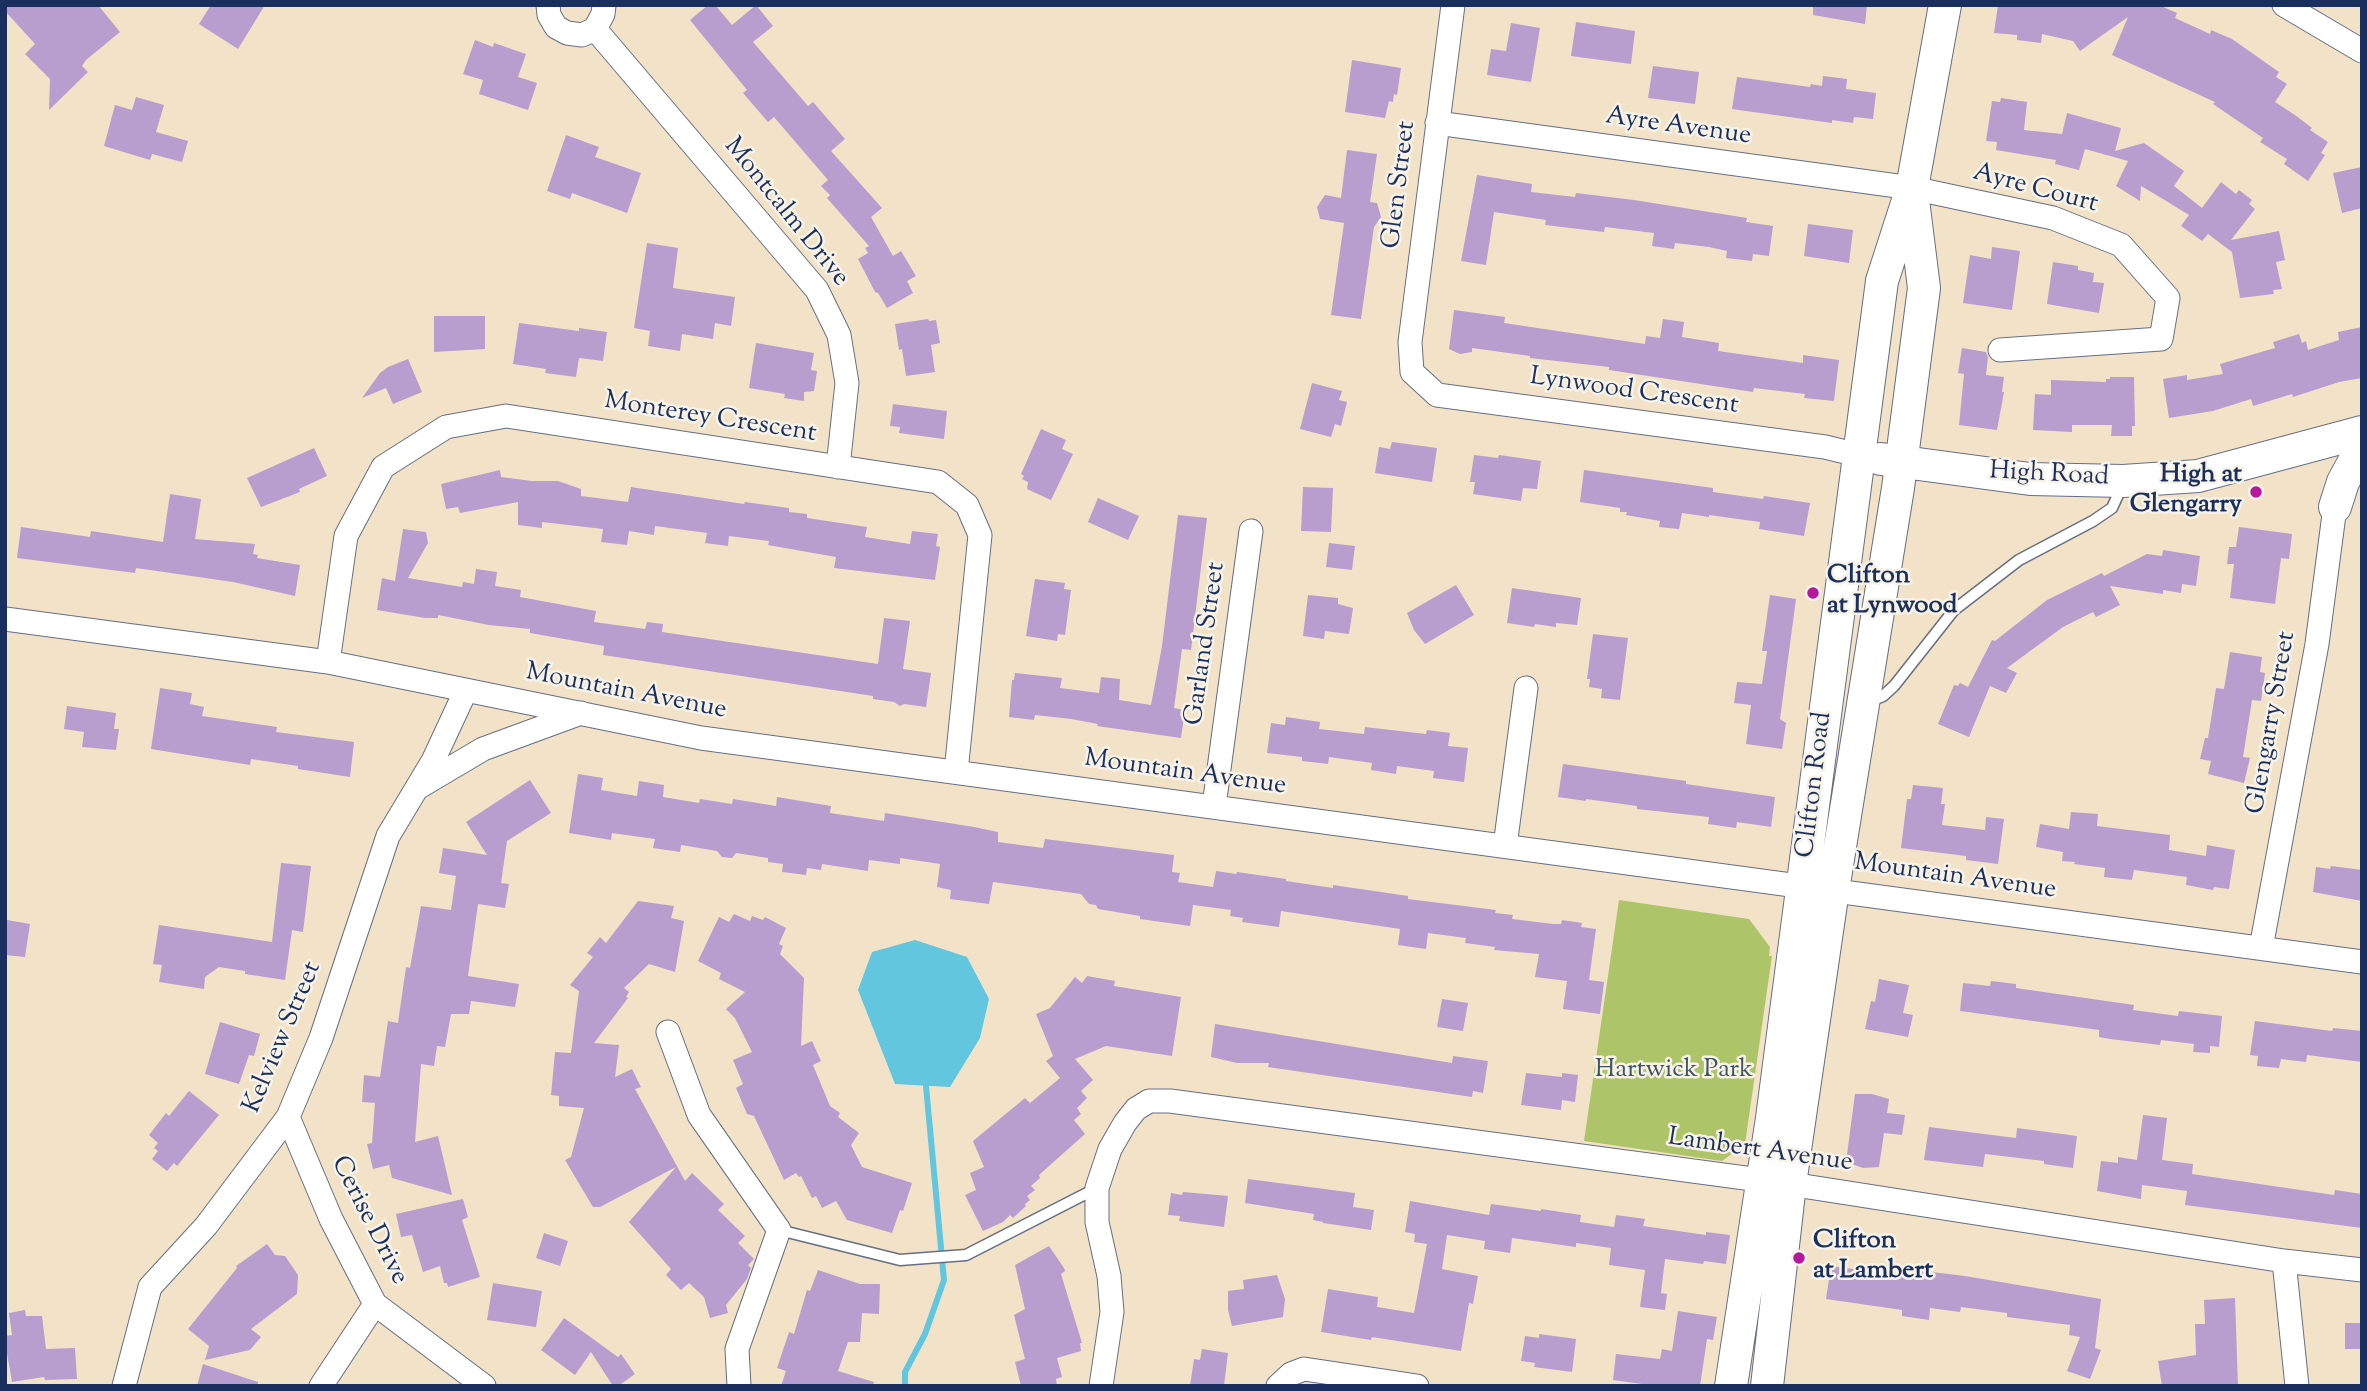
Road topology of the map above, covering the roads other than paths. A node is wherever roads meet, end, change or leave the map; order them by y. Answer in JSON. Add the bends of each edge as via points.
{"nodes":[{"id":1,"x":548,"y":5,"type":"edge"},
{"id":2,"x":604,"y":5,"type":"edge"},
{"id":3,"x":1453,"y":5,"type":"edge"},
{"id":4,"x":1945,"y":5,"type":"edge"},
{"id":5,"x":2284,"y":5,"type":"edge"},
{"id":6,"x":595,"y":29,"type":"junction"},
{"id":7,"x":2362,"y":51,"type":"edge"},
{"id":8,"x":1437,"y":123,"type":"junction"},
{"id":9,"x":1912,"y":188,"type":"junction"},
{"id":10,"x":2000,"y":350,"type":"dead end"},
{"id":11,"x":1412,"y":372,"type":"joint"},
{"id":12,"x":2362,"y":432,"type":"edge"},
{"id":13,"x":2362,"y":447,"type":"edge"},
{"id":14,"x":1858,"y":455,"type":"junction"},
{"id":15,"x":1901,"y":463,"type":"junction"},
{"id":16,"x":838,"y":467,"type":"junction"},
{"id":17,"x":2123,"y":481,"type":"junction"},
{"id":18,"x":2335,"y":507,"type":"joint"},
{"id":19,"x":1251,"y":531,"type":"dead end"},
{"id":20,"x":5,"y":620,"type":"edge"},
{"id":21,"x":328,"y":662,"type":"junction"},
{"id":22,"x":1526,"y":688,"type":"dead end"},
{"id":23,"x":466,"y":690,"type":"junction"},
{"id":24,"x":1862,"y":705,"type":"junction"},
{"id":25,"x":581,"y":713,"type":"junction"},
{"id":26,"x":956,"y":772,"type":"junction"},
{"id":27,"x":417,"y":788,"type":"junction"},
{"id":28,"x":1214,"y":806,"type":"junction"},
{"id":29,"x":1504,"y":846,"type":"junction"},
{"id":30,"x":1818,"y":888,"type":"junction"},
{"id":31,"x":2261,"y":948,"type":"junction"},
{"id":32,"x":2362,"y":962,"type":"edge"},
{"id":33,"x":668,"y":1032,"type":"dead end"},
{"id":34,"x":288,"y":1117,"type":"junction"},
{"id":35,"x":1776,"y":1182,"type":"junction"},
{"id":36,"x":1097,"y":1188,"type":"junction"},
{"id":37,"x":779,"y":1230,"type":"junction"},
{"id":38,"x":2284,"y":1261,"type":"junction"},
{"id":39,"x":2362,"y":1270,"type":"edge"},
{"id":40,"x":375,"y":1304,"type":"junction"},
{"id":41,"x":124,"y":1386,"type":"edge"},
{"id":42,"x":321,"y":1386,"type":"edge"},
{"id":43,"x":484,"y":1386,"type":"edge"},
{"id":44,"x":739,"y":1386,"type":"edge"},
{"id":45,"x":1101,"y":1386,"type":"edge"},
{"id":46,"x":1278,"y":1386,"type":"edge"},
{"id":47,"x":1417,"y":1386,"type":"edge"},
{"id":48,"x":1731,"y":1386,"type":"edge"},
{"id":49,"x":1767,"y":1386,"type":"edge"},
{"id":50,"x":2297,"y":1386,"type":"edge"}],
"edges":[{"from":1,"to":6,"type":"street","via":[[556,27],[567,33]]},
{"from":2,"to":6,"type":"street"},
{"from":3,"to":8,"type":"street","name":"Glen Street"},
{"from":4,"to":9,"type":"main road","name":"Clifton Road"},
{"from":5,"to":7,"type":"street"},
{"from":6,"to":16,"type":"street","name":"Montcalm Drive","via":[[817,289],[839,335],[847,383]]},
{"from":8,"to":9,"type":"street","name":"Ayre Avenue"},
{"from":8,"to":11,"type":"street","name":"Glen Street","via":[[1410,342]]},
{"from":9,"to":10,"type":"street","name":"Ayre Court","via":[[2053,218],[2121,245],[2168,298],[2161,339]]},
{"from":9,"to":14,"type":"main road","name":"Clifton Road","via":[[1882,281]]},
{"from":9,"to":15,"type":"main road","name":"Clifton Road","via":[[1924,288]]},
{"from":11,"to":14,"type":"street","name":"Lynwood Crescent","via":[[1437,395]]},
{"from":12,"to":17,"type":"main road","name":"High Road","via":[[2198,476]]},
{"from":13,"to":18,"type":"main road"},
{"from":14,"to":15,"type":"main road","name":"High Road"},
{"from":14,"to":30,"type":"main road","name":"Clifton Road"},
{"from":15,"to":17,"type":"main road","name":"High Road","via":[[2030,479]]},
{"from":15,"to":24,"type":"main road","name":"Clifton Road"},
{"from":16,"to":21,"type":"street","name":"Monterey Crescent","via":[[506,416],[446,427],[383,467],[346,536]]},
{"from":16,"to":26,"type":"street","name":"Monterey Crescent","via":[[938,482],[967,505],[980,535]]},
{"from":17,"to":24,"type":"lane","via":[[2112,508],[2019,559],[1987,583],[1954,610],[1895,686]]},
{"from":18,"to":31,"type":"street","name":"Glengarry Street","via":[[2317,644]]},
{"from":19,"to":28,"type":"street","name":"Garland Street"},
{"from":20,"to":21,"type":"street","name":"Mountain Avenue"},
{"from":21,"to":23,"type":"street","name":"Mountain Avenue"},
{"from":22,"to":29,"type":"street"},
{"from":23,"to":25,"type":"street","name":"Mountain Avenue"},
{"from":23,"to":27,"type":"street","name":"Kelview Street"},
{"from":24,"to":30,"type":"main road","name":"Clifton Road"},
{"from":25,"to":26,"type":"street","name":"Mountain Avenue","via":[[701,738]]},
{"from":25,"to":27,"type":"street","via":[[483,749]]},
{"from":26,"to":28,"type":"street","name":"Mountain Avenue"},
{"from":27,"to":34,"type":"street","name":"Kelview Street","via":[[388,836],[321,1038]]},
{"from":28,"to":29,"type":"street","name":"Mountain Avenue"},
{"from":29,"to":30,"type":"street","name":"Mountain Avenue"},
{"from":30,"to":31,"type":"street","name":"Mountain Avenue"},
{"from":30,"to":35,"type":"main road","name":"Clifton Road"},
{"from":31,"to":32,"type":"street","name":"Mountain Avenue"},
{"from":33,"to":37,"type":"street","via":[[699,1115]]},
{"from":34,"to":40,"type":"street","name":"Cerise Drive","via":[[331,1219]]},
{"from":34,"to":41,"type":"street","name":"Kelview Street","via":[[206,1226],[150,1287]]},
{"from":35,"to":36,"type":"street","name":"Lambert Avenue","via":[[1149,1101],[1125,1123]]},
{"from":35,"to":38,"type":"street","name":"Lambert Avenue"},
{"from":35,"to":48,"type":"main road","name":"Clifton Road"},
{"from":35,"to":49,"type":"main road","name":"Clifton Road"},
{"from":36,"to":37,"type":"lane","via":[[966,1255],[900,1260]]},
{"from":36,"to":45,"type":"street","via":[[1097,1222],[1112,1311]]},
{"from":37,"to":44,"type":"street","via":[[737,1349]]},
{"from":38,"to":39,"type":"street","name":"Lambert Avenue"},
{"from":38,"to":50,"type":"street"},
{"from":40,"to":42,"type":"street"},
{"from":40,"to":43,"type":"street","name":"Cerise Drive"},
{"from":46,"to":47,"type":"street","via":[[1304,1369]]}]}
